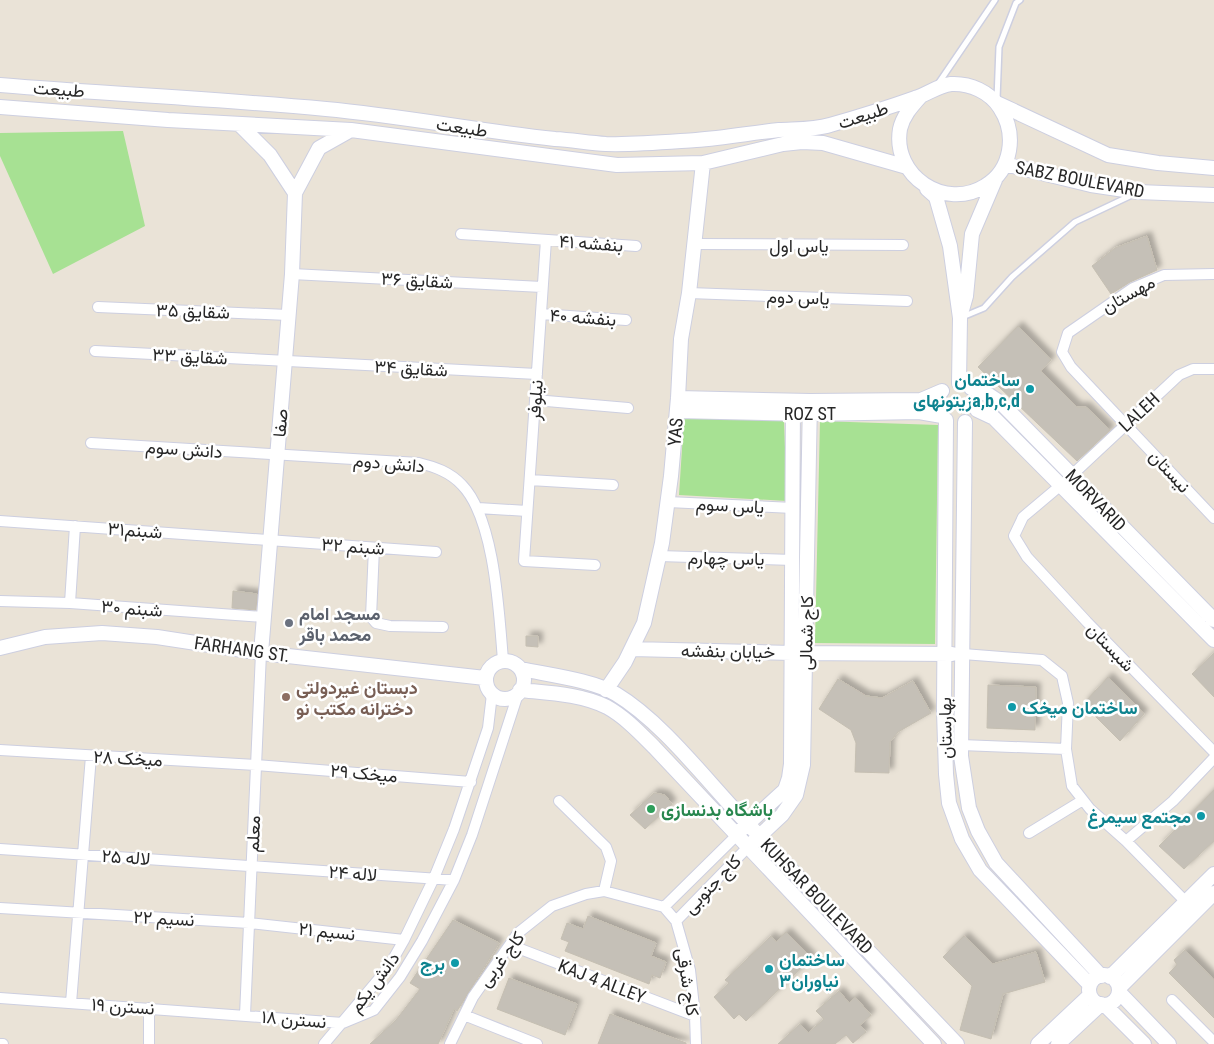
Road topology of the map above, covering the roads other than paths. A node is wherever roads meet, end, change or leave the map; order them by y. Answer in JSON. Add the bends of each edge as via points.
{"nodes":[{"id":1,"x":995,"y":0,"type":"edge"},
{"id":2,"x":1020,"y":0,"type":"edge"},
{"id":3,"x":0,"y":85,"type":"edge"},
{"id":4,"x":935,"y":88,"type":"junction"},
{"id":5,"x":920,"y":97,"type":"junction"},
{"id":6,"x":997,"y":102,"type":"junction"},
{"id":7,"x":0,"y":106,"type":"edge"},
{"id":8,"x":239,"y":124,"type":"junction"},
{"id":9,"x":351,"y":130,"type":"junction"},
{"id":10,"x":704,"y":163,"type":"junction"},
{"id":11,"x":907,"y":167,"type":"junction"},
{"id":12,"x":1214,"y":168,"type":"edge"},
{"id":13,"x":1002,"y":169,"type":"junction"},
{"id":14,"x":921,"y":183,"type":"junction"},
{"id":15,"x":1138,"y":192,"type":"junction"},
{"id":16,"x":295,"y":193,"type":"junction"},
{"id":17,"x":1214,"y":194,"type":"edge"},
{"id":18,"x":461,"y":234,"type":"dead end"},
{"id":19,"x":546,"y":240,"type":"junction"},
{"id":20,"x":694,"y":244,"type":"junction"},
{"id":21,"x":903,"y":245,"type":"dead end"},
{"id":22,"x":636,"y":246,"type":"dead end"},
{"id":23,"x":292,"y":274,"type":"junction"},
{"id":24,"x":1214,"y":274,"type":"edge"},
{"id":25,"x":542,"y":287,"type":"junction"},
{"id":26,"x":689,"y":293,"type":"junction"},
{"id":27,"x":907,"y":301,"type":"dead end"},
{"id":28,"x":98,"y":307,"type":"dead end"},
{"id":29,"x":541,"y":314,"type":"junction"},
{"id":30,"x":288,"y":315,"type":"junction"},
{"id":31,"x":960,"y":318,"type":"junction"},
{"id":32,"x":626,"y":320,"type":"dead end"},
{"id":33,"x":95,"y":351,"type":"dead end"},
{"id":34,"x":1062,"y":352,"type":"joint"},
{"id":35,"x":285,"y":361,"type":"junction"},
{"id":36,"x":1214,"y":370,"type":"edge"},
{"id":37,"x":537,"y":374,"type":"junction"},
{"id":38,"x":965,"y":385,"type":"junction"},
{"id":39,"x":942,"y":390,"type":"junction"},
{"id":40,"x":535,"y":400,"type":"junction"},
{"id":41,"x":678,"y":405,"type":"junction"},
{"id":42,"x":793,"y":407,"type":"junction"},
{"id":43,"x":628,"y":408,"type":"dead end"},
{"id":44,"x":810,"y":408,"type":"junction"},
{"id":45,"x":977,"y":410,"type":"junction"},
{"id":46,"x":944,"y":418,"type":"junction"},
{"id":47,"x":965,"y":422,"type":"junction"},
{"id":48,"x":1126,"y":424,"type":"junction"},
{"id":49,"x":91,"y":443,"type":"dead end"},
{"id":50,"x":277,"y":454,"type":"junction"},
{"id":51,"x":1072,"y":475,"type":"junction"},
{"id":52,"x":530,"y":480,"type":"junction"},
{"id":53,"x":613,"y":485,"type":"dead end"},
{"id":54,"x":1060,"y":485,"type":"junction"},
{"id":55,"x":668,"y":502,"type":"junction"},
{"id":56,"x":478,"y":508,"type":"junction"},
{"id":57,"x":793,"y":508,"type":"junction"},
{"id":58,"x":528,"y":511,"type":"junction"},
{"id":59,"x":1214,"y":518,"type":"edge"},
{"id":60,"x":0,"y":521,"type":"edge"},
{"id":61,"x":75,"y":526,"type":"junction"},
{"id":62,"x":270,"y":540,"type":"junction"},
{"id":63,"x":374,"y":548,"type":"junction"},
{"id":64,"x":436,"y":552,"type":"dead end"},
{"id":65,"x":659,"y":556,"type":"junction"},
{"id":66,"x":793,"y":560,"type":"junction"},
{"id":67,"x":596,"y":565,"type":"dead end"},
{"id":68,"x":0,"y":601,"type":"edge"},
{"id":69,"x":70,"y":603,"type":"junction"},
{"id":70,"x":264,"y":617,"type":"junction"},
{"id":71,"x":1214,"y":620,"type":"edge"},
{"id":72,"x":443,"y":627,"type":"dead end"},
{"id":73,"x":1214,"y":640,"type":"edge"},
{"id":74,"x":0,"y":648,"type":"edge"},
{"id":75,"x":632,"y":649,"type":"junction"},
{"id":76,"x":261,"y":653,"type":"junction"},
{"id":77,"x":799,"y":653,"type":"junction"},
{"id":78,"x":944,"y":654,"type":"junction"},
{"id":79,"x":963,"y":654,"type":"junction"},
{"id":80,"x":503,"y":660,"type":"junction"},
{"id":81,"x":521,"y":669,"type":"junction"},
{"id":82,"x":485,"y":678,"type":"junction"},
{"id":83,"x":606,"y":690,"type":"junction"},
{"id":84,"x":519,"y":692,"type":"junction"},
{"id":85,"x":492,"y":694,"type":"junction"},
{"id":86,"x":961,"y":746,"type":"junction"},
{"id":87,"x":1066,"y":749,"type":"junction"},
{"id":88,"x":0,"y":750,"type":"edge"},
{"id":89,"x":1214,"y":752,"type":"edge"},
{"id":90,"x":91,"y":756,"type":"junction"},
{"id":91,"x":1214,"y":758,"type":"edge"},
{"id":92,"x":256,"y":765,"type":"junction"},
{"id":93,"x":471,"y":782,"type":"junction"},
{"id":94,"x":1083,"y":800,"type":"junction"},
{"id":95,"x":559,"y":801,"type":"dead end"},
{"id":96,"x":748,"y":824,"type":"junction"},
{"id":97,"x":1029,"y":834,"type":"dead end"},
{"id":98,"x":737,"y":835,"type":"junction"},
{"id":99,"x":759,"y":836,"type":"junction"},
{"id":100,"x":1126,"y":841,"type":"junction"},
{"id":101,"x":748,"y":847,"type":"junction"},
{"id":102,"x":0,"y":849,"type":"edge"},
{"id":103,"x":83,"y":854,"type":"junction"},
{"id":104,"x":252,"y":866,"type":"junction"},
{"id":105,"x":1214,"y":874,"type":"edge"},
{"id":106,"x":434,"y":878,"type":"junction"},
{"id":107,"x":454,"y":880,"type":"junction"},
{"id":108,"x":604,"y":891,"type":"junction"},
{"id":109,"x":1214,"y":893,"type":"edge"},
{"id":110,"x":1186,"y":902,"type":"junction"},
{"id":111,"x":664,"y":907,"type":"junction"},
{"id":112,"x":0,"y":908,"type":"edge"},
{"id":113,"x":79,"y":912,"type":"junction"},
{"id":114,"x":676,"y":921,"type":"junction"},
{"id":115,"x":249,"y":923,"type":"junction"},
{"id":116,"x":404,"y":940,"type":"junction"},
{"id":117,"x":510,"y":945,"type":"junction"},
{"id":118,"x":1104,"y":990,"type":"junction"},
{"id":119,"x":0,"y":998,"type":"edge"},
{"id":120,"x":1172,"y":1000,"type":"dead end"},
{"id":121,"x":71,"y":1003,"type":"junction"},
{"id":122,"x":149,"y":1008,"type":"junction"},
{"id":123,"x":245,"y":1015,"type":"junction"},
{"id":124,"x":464,"y":1015,"type":"junction"},
{"id":125,"x":695,"y":1016,"type":"junction"},
{"id":126,"x":343,"y":1023,"type":"junction"},
{"id":127,"x":1214,"y":1042,"type":"edge"},
{"id":128,"x":149,"y":1044,"type":"edge"},
{"id":129,"x":324,"y":1044,"type":"edge"},
{"id":130,"x":450,"y":1044,"type":"edge"},
{"id":131,"x":537,"y":1044,"type":"edge"},
{"id":132,"x":696,"y":1044,"type":"edge"},
{"id":133,"x":934,"y":1044,"type":"edge"},
{"id":134,"x":957,"y":1044,"type":"edge"},
{"id":135,"x":1038,"y":1044,"type":"edge"},
{"id":136,"x":1058,"y":1044,"type":"edge"},
{"id":137,"x":1144,"y":1044,"type":"edge"},
{"id":138,"x":1169,"y":1044,"type":"edge"}],
"edges":[{"from":1,"to":4,"type":"lane"},
{"from":2,"to":6,"type":"lane","via":[[999,47]]},
{"from":3,"to":5,"type":"main road","name":"طبیعت","via":[[328,109],[607,144],[697,140],[826,127]]},
{"from":4,"to":5,"type":"main road"},
{"from":4,"to":6,"type":"main road","via":[[952,84],[968,86]]},
{"from":5,"to":11,"type":"main road","via":[[907,112],[900,129],[900,149]]},
{"from":6,"to":12,"type":"main road","name":"SABZ BOULEVARD","via":[[1108,155]]},
{"from":6,"to":13,"type":"main road","via":[[1006,116],[1010,132],[1010,148]]},
{"from":7,"to":8,"type":"main road","name":"طبیعت"},
{"from":8,"to":9,"type":"main road","name":"طبیعت"},
{"from":8,"to":16,"type":"main road","via":[[270,155]]},
{"from":9,"to":10,"type":"main road","name":"طبیعت","via":[[617,165]]},
{"from":9,"to":16,"type":"main road","via":[[320,148]]},
{"from":10,"to":11,"type":"main road","name":"طبیعت","via":[[802,142],[823,143]]},
{"from":10,"to":20,"type":"main road","name":"YAS"},
{"from":11,"to":14,"type":"main road"},
{"from":13,"to":14,"type":"main road","via":[[986,186],[970,193],[952,195],[936,192]]},
{"from":13,"to":15,"type":"main road","name":"SABZ BOULEVARD"},
{"from":13,"to":31,"type":"main road","via":[[991,186],[972,234],[966,296]]},
{"from":14,"to":31,"type":"main road","via":[[936,197],[944,221]]},
{"from":15,"to":17,"type":"main road","name":"SABZ BOULEVARD"},
{"from":15,"to":31,"type":"lane","via":[[1075,222],[1012,277],[984,308]]},
{"from":16,"to":23,"type":"main road","name":"صفا"},
{"from":18,"to":19,"type":"street","name":"بنفشه ۴۱"},
{"from":19,"to":22,"type":"street","name":"بنفشه ۴۱"},
{"from":19,"to":25,"type":"street","name":"نیلوفر"},
{"from":20,"to":21,"type":"street","name":"یاس اول"},
{"from":20,"to":26,"type":"main road","name":"YAS"},
{"from":23,"to":25,"type":"street","name":"شقایق ۳۶"},
{"from":23,"to":30,"type":"main road","name":"صفا"},
{"from":24,"to":34,"type":"street","name":"مهستان","via":[[1164,275],[1133,288],[1068,332]]},
{"from":25,"to":29,"type":"street","name":"نیلوفر"},
{"from":26,"to":27,"type":"street","name":"یاس دوم"},
{"from":26,"to":41,"type":"main road","name":"YAS","via":[[681,339]]},
{"from":28,"to":30,"type":"street","name":"شقایق ۳۵"},
{"from":29,"to":32,"type":"street","name":"بنفشه ۴۰"},
{"from":29,"to":37,"type":"street","name":"نیلوفر"},
{"from":30,"to":35,"type":"main road","name":"صفا"},
{"from":31,"to":38,"type":"main road"},
{"from":33,"to":35,"type":"street","name":"شقایق ۳۳"},
{"from":34,"to":48,"type":"street","name":"نیستان","via":[[1071,367]]},
{"from":35,"to":37,"type":"street","name":"شقایق ۳۴"},
{"from":35,"to":50,"type":"main road","name":"صفا"},
{"from":36,"to":48,"type":"street","name":"LALEH","via":[[1193,369],[1179,375]]},
{"from":37,"to":40,"type":"street","name":"نیلوفر"},
{"from":38,"to":39,"type":"main road","via":[[946,386]]},
{"from":38,"to":45,"type":"main road","via":[[978,400]]},
{"from":38,"to":51,"type":"main road","name":"MORVARID","via":[[1001,403]]},
{"from":39,"to":44,"type":"main road","name":"ROZ ST","via":[[921,400]]},
{"from":39,"to":46,"type":"main road","via":[[937,403]]},
{"from":40,"to":43,"type":"street"},
{"from":40,"to":52,"type":"street","name":"نیلوفر"},
{"from":41,"to":42,"type":"main road","name":"ROZ ST"},
{"from":41,"to":55,"type":"main road","name":"YAS"},
{"from":42,"to":44,"type":"main road","name":"ROZ ST"},
{"from":42,"to":57,"type":"main road","name":"کاج شمالی"},
{"from":44,"to":46,"type":"main road","name":"ROZ ST","via":[[919,412]]},
{"from":44,"to":77,"type":"main road","name":"کاج شمالی"},
{"from":45,"to":47,"type":"main road"},
{"from":45,"to":54,"type":"main road","name":"MORVARID","via":[[994,418]]},
{"from":46,"to":47,"type":"main road"},
{"from":46,"to":78,"type":"main road","name":"بهارستان"},
{"from":47,"to":79,"type":"main road","name":"بهارستان"},
{"from":48,"to":51,"type":"street","name":"LALEH"},
{"from":48,"to":59,"type":"street","name":"نیستان"},
{"from":49,"to":50,"type":"street","name":"دانش سوم"},
{"from":50,"to":56,"type":"street","name":"دانش دوم","via":[[418,463],[434,467],[462,484]]},
{"from":50,"to":62,"type":"main road","name":"صفا"},
{"from":51,"to":54,"type":"main road"},
{"from":51,"to":71,"type":"main road","name":"MORVARID"},
{"from":52,"to":53,"type":"street"},
{"from":52,"to":58,"type":"street","name":"نیلوفر"},
{"from":54,"to":73,"type":"main road","name":"MORVARID"},
{"from":54,"to":89,"type":"street","name":"شبستان","via":[[1023,517],[1014,536],[1027,557]]},
{"from":55,"to":57,"type":"street","name":"یاس سوم"},
{"from":55,"to":65,"type":"main road","name":"YAS"},
{"from":56,"to":58,"type":"street"},
{"from":56,"to":80,"type":"street","name":"دانش دوم","via":[[499,603]]},
{"from":57,"to":66,"type":"main road","name":"کاج شمالی"},
{"from":58,"to":67,"type":"street","name":"نیلوفر","via":[[524,561]]},
{"from":60,"to":61,"type":"street","name":"شبنم۳۱"},
{"from":61,"to":62,"type":"street","name":"شبنم۳۱"},
{"from":61,"to":69,"type":"street"},
{"from":62,"to":63,"type":"street","name":"شبنم ۳۲"},
{"from":62,"to":70,"type":"main road","name":"صفا"},
{"from":63,"to":64,"type":"street","name":"شبنم ۳۲"},
{"from":63,"to":72,"type":"street","via":[[371,617],[376,623]]},
{"from":65,"to":66,"type":"street","name":"یاس چهارم"},
{"from":65,"to":75,"type":"main road","name":"YAS","via":[[644,623]]},
{"from":66,"to":77,"type":"main road","name":"کاج شمالی"},
{"from":68,"to":69,"type":"street","name":"شبنم ۳۰"},
{"from":69,"to":70,"type":"street","name":"شبنم ۳۰"},
{"from":70,"to":76,"type":"main road","name":"صفا"},
{"from":74,"to":76,"type":"main road","name":"FARHANG ST.","via":[[45,637],[102,633],[157,637]]},
{"from":75,"to":77,"type":"main road","name":"خیابان بنفشه"},
{"from":75,"to":83,"type":"main road","name":"YAS"},
{"from":76,"to":82,"type":"main road","name":"FARHANG ST."},
{"from":76,"to":92,"type":"street","name":"معلم"},
{"from":77,"to":78,"type":"main road","name":"خیابان بنفشه"},
{"from":77,"to":96,"type":"main road","name":"کاج شمالی","via":[[789,778],[784,790]]},
{"from":77,"to":99,"type":"main road","name":"کاج شمالی","via":[[803,765],[796,795],[782,815]]},
{"from":78,"to":79,"type":"main road","name":"خیابان بنفشه"},
{"from":78,"to":118,"type":"main road","name":"بهارستان","via":[[946,774],[949,803],[962,839],[980,870]]},
{"from":79,"to":86,"type":"main road","name":"بهارستان"},
{"from":79,"to":87,"type":"street","via":[[1042,660],[1062,676],[1068,703]]},
{"from":80,"to":81,"type":"main road","via":[[513,662]]},
{"from":80,"to":82,"type":"main road","via":[[493,664]]},
{"from":81,"to":83,"type":"main road","name":"KUHSAR BOULEVARD"},
{"from":81,"to":84,"type":"main road","via":[[524,680]]},
{"from":82,"to":85,"type":"main road"},
{"from":83,"to":96,"type":"main road","name":"KUHSAR BOULEVARD","via":[[636,708],[666,735]]},
{"from":84,"to":85,"type":"main road","via":[[508,699]]},
{"from":84,"to":98,"type":"main road","name":"KUHSAR BOULEVARD","via":[[586,699],[607,707],[654,747]]},
{"from":84,"to":107,"type":"street","name":"دانش یکم","via":[[472,836]]},
{"from":85,"to":93,"type":"street","name":"دانش یکم","via":[[488,728]]},
{"from":86,"to":87,"type":"street"},
{"from":86,"to":118,"type":"main road","name":"بهارستان","via":[[969,808],[996,863]]},
{"from":87,"to":94,"type":"street","via":[[1072,786]]},
{"from":88,"to":90,"type":"street","name":"میخک ۲۸"},
{"from":90,"to":92,"type":"street","name":"میخک ۲۸"},
{"from":90,"to":103,"type":"street"},
{"from":91,"to":100,"type":"street","via":[[1173,801]]},
{"from":92,"to":93,"type":"street","name":"میخک ۲۹"},
{"from":92,"to":104,"type":"street","name":"معلم"},
{"from":93,"to":106,"type":"street","name":"دانش یکم"},
{"from":94,"to":97,"type":"street"},
{"from":94,"to":100,"type":"street"},
{"from":95,"to":108,"type":"street","via":[[606,847],[611,861]]},
{"from":96,"to":98,"type":"main road","name":"کاج شمالی"},
{"from":96,"to":99,"type":"main road","name":"KUHSAR BOULEVARD"},
{"from":98,"to":101,"type":"main road","name":"KUHSAR BOULEVARD"},
{"from":98,"to":111,"type":"street","name":"کاج جنوبی"},
{"from":99,"to":101,"type":"main road","name":"کاج شمالی"},
{"from":99,"to":134,"type":"main road","name":"KUHSAR BOULEVARD"},
{"from":100,"to":110,"type":"street"},
{"from":101,"to":114,"type":"street","name":"کاج جنوبی"},
{"from":101,"to":133,"type":"main road","name":"KUHSAR BOULEVARD"},
{"from":102,"to":103,"type":"street","name":"لاله ۲۵"},
{"from":103,"to":104,"type":"street","name":"لاله ۲۵"},
{"from":103,"to":113,"type":"street"},
{"from":104,"to":106,"type":"street","name":"لاله ۲۴"},
{"from":104,"to":115,"type":"street","name":"معلم"},
{"from":105,"to":110,"type":"main road"},
{"from":106,"to":107,"type":"street","name":"لاله ۲۴"},
{"from":106,"to":116,"type":"street","name":"دانش یکم"},
{"from":107,"to":126,"type":"street","name":"دانش یکم","via":[[422,941],[374,1010]]},
{"from":108,"to":111,"type":"street","name":"کاج غربی"},
{"from":108,"to":117,"type":"street","name":"کاج غربی","via":[[552,906],[518,933]]},
{"from":109,"to":118,"type":"main road"},
{"from":110,"to":118,"type":"main road"},
{"from":111,"to":114,"type":"street"},
{"from":112,"to":113,"type":"street","name":"نسیم ۲۲"},
{"from":113,"to":115,"type":"street","name":"نسیم ۲۲"},
{"from":113,"to":121,"type":"street"},
{"from":114,"to":125,"type":"street","name":"کاج شرقی","via":[[690,970]]},
{"from":115,"to":116,"type":"street","name":"نسیم ۲۱"},
{"from":115,"to":123,"type":"street","name":"معلم"},
{"from":116,"to":126,"type":"street","name":"دانش یکم","via":[[388,968]]},
{"from":117,"to":124,"type":"street","name":"کاج غربی"},
{"from":117,"to":125,"type":"street","name":"KAJ 4 ALLEY"},
{"from":118,"to":135,"type":"main road"},
{"from":118,"to":136,"type":"main road"},
{"from":118,"to":137,"type":"main road"},
{"from":118,"to":138,"type":"main road"},
{"from":119,"to":121,"type":"street","name":"نسترن ۱۹"},
{"from":120,"to":127,"type":"street"},
{"from":121,"to":122,"type":"street","name":"نسترن ۱۹"},
{"from":122,"to":123,"type":"street","name":"نسترن ۱۹"},
{"from":122,"to":128,"type":"street"},
{"from":123,"to":126,"type":"street","name":"نسترن ۱۸"},
{"from":124,"to":130,"type":"street","name":"کاج غربی"},
{"from":124,"to":131,"type":"street"},
{"from":125,"to":132,"type":"street","name":"کاج شرقی"},
{"from":126,"to":129,"type":"street"}]}
